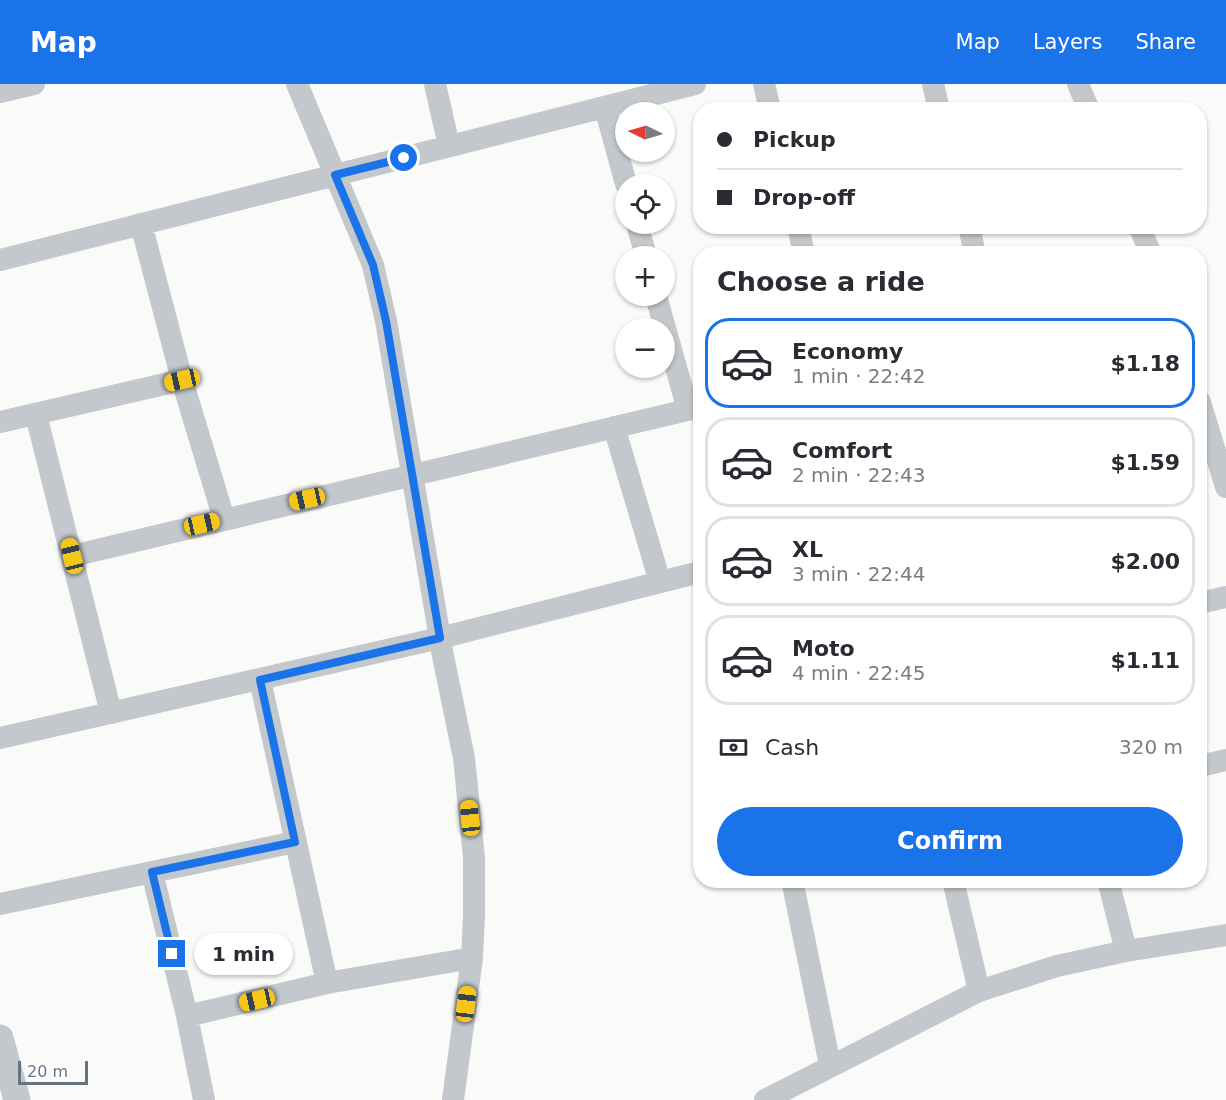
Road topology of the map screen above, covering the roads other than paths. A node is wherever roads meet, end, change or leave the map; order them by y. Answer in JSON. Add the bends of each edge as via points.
{"nodes":[{"id":1,"x":34,"y":84,"type":"edge"},
{"id":2,"x":297,"y":84,"type":"edge"},
{"id":3,"x":435,"y":84,"type":"edge"},
{"id":4,"x":695,"y":84,"type":"edge"},
{"id":5,"x":764,"y":84,"type":"edge"},
{"id":6,"x":933,"y":84,"type":"edge"},
{"id":7,"x":1078,"y":84,"type":"edge"},
{"id":8,"x":0,"y":92,"type":"edge"},
{"id":9,"x":768,"y":102,"type":"edge"},
{"id":10,"x":937,"y":102,"type":"edge"},
{"id":11,"x":1086,"y":102,"type":"edge"},
{"id":12,"x":605,"y":107,"type":"junction"},
{"id":13,"x":449,"y":146,"type":"junction"},
{"id":14,"x":623,"y":174,"type":"edge"},
{"id":15,"x":335,"y":175,"type":"junction"},
{"id":16,"x":141,"y":224,"type":"junction"},
{"id":17,"x":0,"y":260,"type":"edge"},
{"id":18,"x":659,"y":306,"type":"edge"},
{"id":19,"x":182,"y":380,"type":"junction"},
{"id":20,"x":693,"y":406,"type":"edge"},
{"id":21,"x":693,"y":409,"type":"edge"},
{"id":22,"x":36,"y":414,"type":"junction"},
{"id":23,"x":0,"y":422,"type":"edge"},
{"id":24,"x":614,"y":428,"type":"junction"},
{"id":25,"x":1207,"y":446,"type":"edge"},
{"id":26,"x":412,"y":475,"type":"junction"},
{"id":27,"x":1226,"y":487,"type":"edge"},
{"id":28,"x":224,"y":519,"type":"junction"},
{"id":29,"x":72,"y":556,"type":"junction"},
{"id":30,"x":693,"y":574,"type":"edge"},
{"id":31,"x":660,"y":582,"type":"junction"},
{"id":32,"x":1226,"y":597,"type":"edge"},
{"id":33,"x":1207,"y":601,"type":"edge"},
{"id":34,"x":440,"y":638,"type":"junction"},
{"id":35,"x":260,"y":680,"type":"junction"},
{"id":36,"x":111,"y":713,"type":"junction"},
{"id":37,"x":0,"y":738,"type":"edge"},
{"id":38,"x":1226,"y":760,"type":"edge"},
{"id":39,"x":1207,"y":764,"type":"edge"},
{"id":40,"x":295,"y":842,"type":"junction"},
{"id":41,"x":152,"y":872,"type":"junction"},
{"id":42,"x":794,"y":888,"type":"edge"},
{"id":43,"x":955,"y":888,"type":"edge"},
{"id":44,"x":1110,"y":888,"type":"edge"},
{"id":45,"x":0,"y":904,"type":"edge"},
{"id":46,"x":1226,"y":935,"type":"edge"},
{"id":47,"x":1126,"y":951,"type":"junction"},
{"id":48,"x":472,"y":958,"type":"junction"},
{"id":49,"x":327,"y":983,"type":"junction"},
{"id":50,"x":979,"y":991,"type":"junction"},
{"id":51,"x":187,"y":1016,"type":"junction"},
{"id":52,"x":0,"y":1038,"type":"edge"},
{"id":53,"x":830,"y":1065,"type":"junction"},
{"id":54,"x":16,"y":1100,"type":"edge"},
{"id":55,"x":204,"y":1100,"type":"edge"},
{"id":56,"x":453,"y":1100,"type":"edge"},
{"id":57,"x":765,"y":1100,"type":"edge"}],
"edges":[{"from":1,"to":8,"type":"street"},
{"from":2,"to":15,"type":"street"},
{"from":3,"to":13,"type":"street"},
{"from":4,"to":12,"type":"street"},
{"from":5,"to":9,"type":"street"},
{"from":6,"to":10,"type":"street"},
{"from":7,"to":11,"type":"street"},
{"from":12,"to":13,"type":"street"},
{"from":12,"to":14,"type":"street"},
{"from":13,"to":15,"type":"street"},
{"from":15,"to":16,"type":"street"},
{"from":15,"to":26,"type":"street","via":[[373,265]]},
{"from":16,"to":17,"type":"street"},
{"from":16,"to":19,"type":"street"},
{"from":18,"to":20,"type":"street"},
{"from":19,"to":22,"type":"street"},
{"from":19,"to":28,"type":"street"},
{"from":21,"to":24,"type":"street"},
{"from":22,"to":23,"type":"street"},
{"from":22,"to":29,"type":"street"},
{"from":24,"to":26,"type":"street"},
{"from":24,"to":31,"type":"street"},
{"from":25,"to":27,"type":"street"},
{"from":26,"to":28,"type":"street"},
{"from":26,"to":34,"type":"street"},
{"from":28,"to":29,"type":"street"},
{"from":29,"to":36,"type":"street"},
{"from":30,"to":31,"type":"street"},
{"from":31,"to":34,"type":"street"},
{"from":32,"to":33,"type":"street"},
{"from":34,"to":35,"type":"street"},
{"from":34,"to":48,"type":"street","via":[[464,758],[474,858]]},
{"from":35,"to":36,"type":"street"},
{"from":35,"to":40,"type":"street"},
{"from":36,"to":37,"type":"street"},
{"from":38,"to":39,"type":"street"},
{"from":40,"to":41,"type":"street"},
{"from":40,"to":49,"type":"street"},
{"from":41,"to":45,"type":"street"},
{"from":41,"to":51,"type":"street"},
{"from":42,"to":53,"type":"street"},
{"from":43,"to":50,"type":"street"},
{"from":44,"to":47,"type":"street"},
{"from":46,"to":47,"type":"street"},
{"from":47,"to":50,"type":"street","via":[[1057,966]]},
{"from":48,"to":49,"type":"street"},
{"from":48,"to":56,"type":"street"},
{"from":49,"to":51,"type":"street"},
{"from":50,"to":53,"type":"street"},
{"from":51,"to":55,"type":"street"},
{"from":52,"to":54,"type":"street"},
{"from":53,"to":57,"type":"street"}]}
